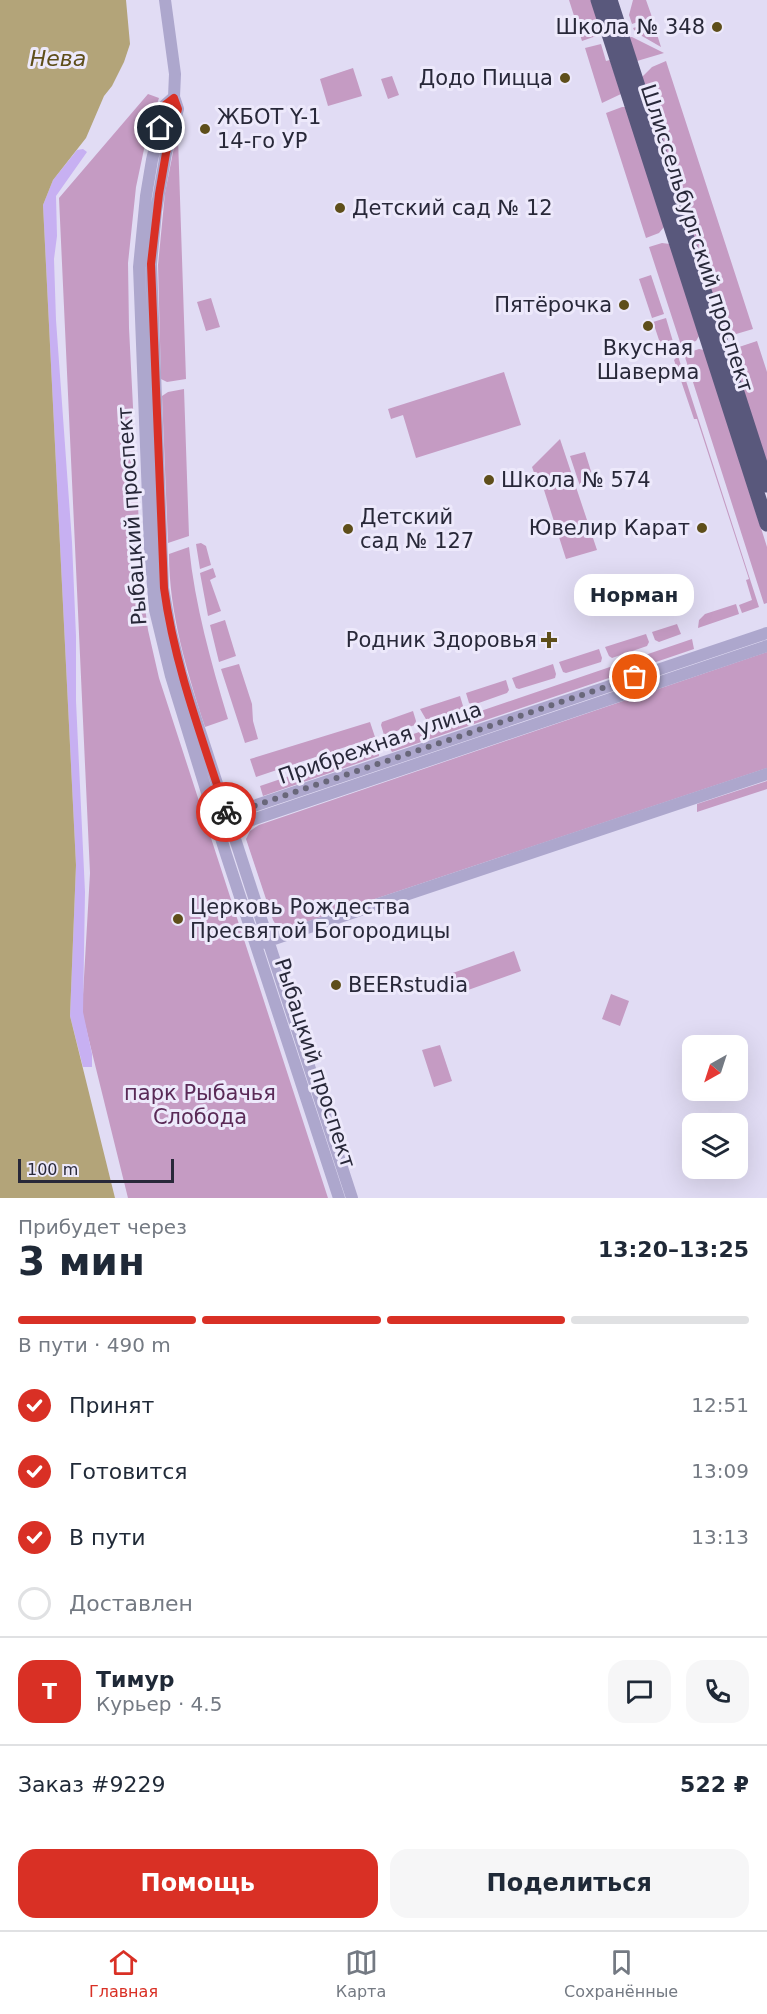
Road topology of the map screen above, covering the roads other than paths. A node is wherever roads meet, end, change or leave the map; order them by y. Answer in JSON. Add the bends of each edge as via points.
{"nodes":[{"id":1,"x":165,"y":0,"type":"edge"},
{"id":2,"x":598,"y":0,"type":"edge"},
{"id":3,"x":610,"y":0,"type":"edge"},
{"id":4,"x":174,"y":98,"type":"junction"},
{"id":5,"x":767,"y":485,"type":"edge"},
{"id":6,"x":767,"y":524,"type":"edge"},
{"id":7,"x":767,"y":633,"type":"edge"},
{"id":8,"x":767,"y":646,"type":"edge"},
{"id":9,"x":767,"y":774,"type":"edge"},
{"id":10,"x":229,"y":821,"type":"junction"},
{"id":11,"x":217,"y":825,"type":"junction"},
{"id":12,"x":262,"y":943,"type":"junction"},
{"id":13,"x":339,"y":1198,"type":"edge"},
{"id":14,"x":352,"y":1198,"type":"edge"}],
"edges":[{"from":1,"to":4,"type":"street","name":"Рыбацкий проспект","via":[[175,74]]},
{"from":2,"to":6,"type":"main road","name":"Шлиссельбургский проспект"},
{"from":3,"to":5,"type":"main road","name":"Шлиссельбургский проспект"},
{"from":4,"to":10,"type":"street","name":"Рыбацкий проспект","via":[[178,109],[166,153],[151,264],[163,578],[181,673]]},
{"from":4,"to":11,"type":"street","name":"Рыбацкий проспект","via":[[165,105],[152,160],[140,267],[150,549],[159,630]]},
{"from":7,"to":10,"type":"street","name":"Прибрежная улица"},
{"from":8,"to":10,"type":"street","name":"Прибрежная улица"},
{"from":9,"to":12,"type":"street"},
{"from":10,"to":11,"type":"street","name":"Прибрежная улица"},
{"from":10,"to":12,"type":"street","name":"Рыбацкий проспект"},
{"from":11,"to":12,"type":"street","name":"Рыбацкий проспект"},
{"from":12,"to":13,"type":"street","name":"Рыбацкий проспект"},
{"from":12,"to":14,"type":"street","name":"Рыбацкий проспект"}]}
